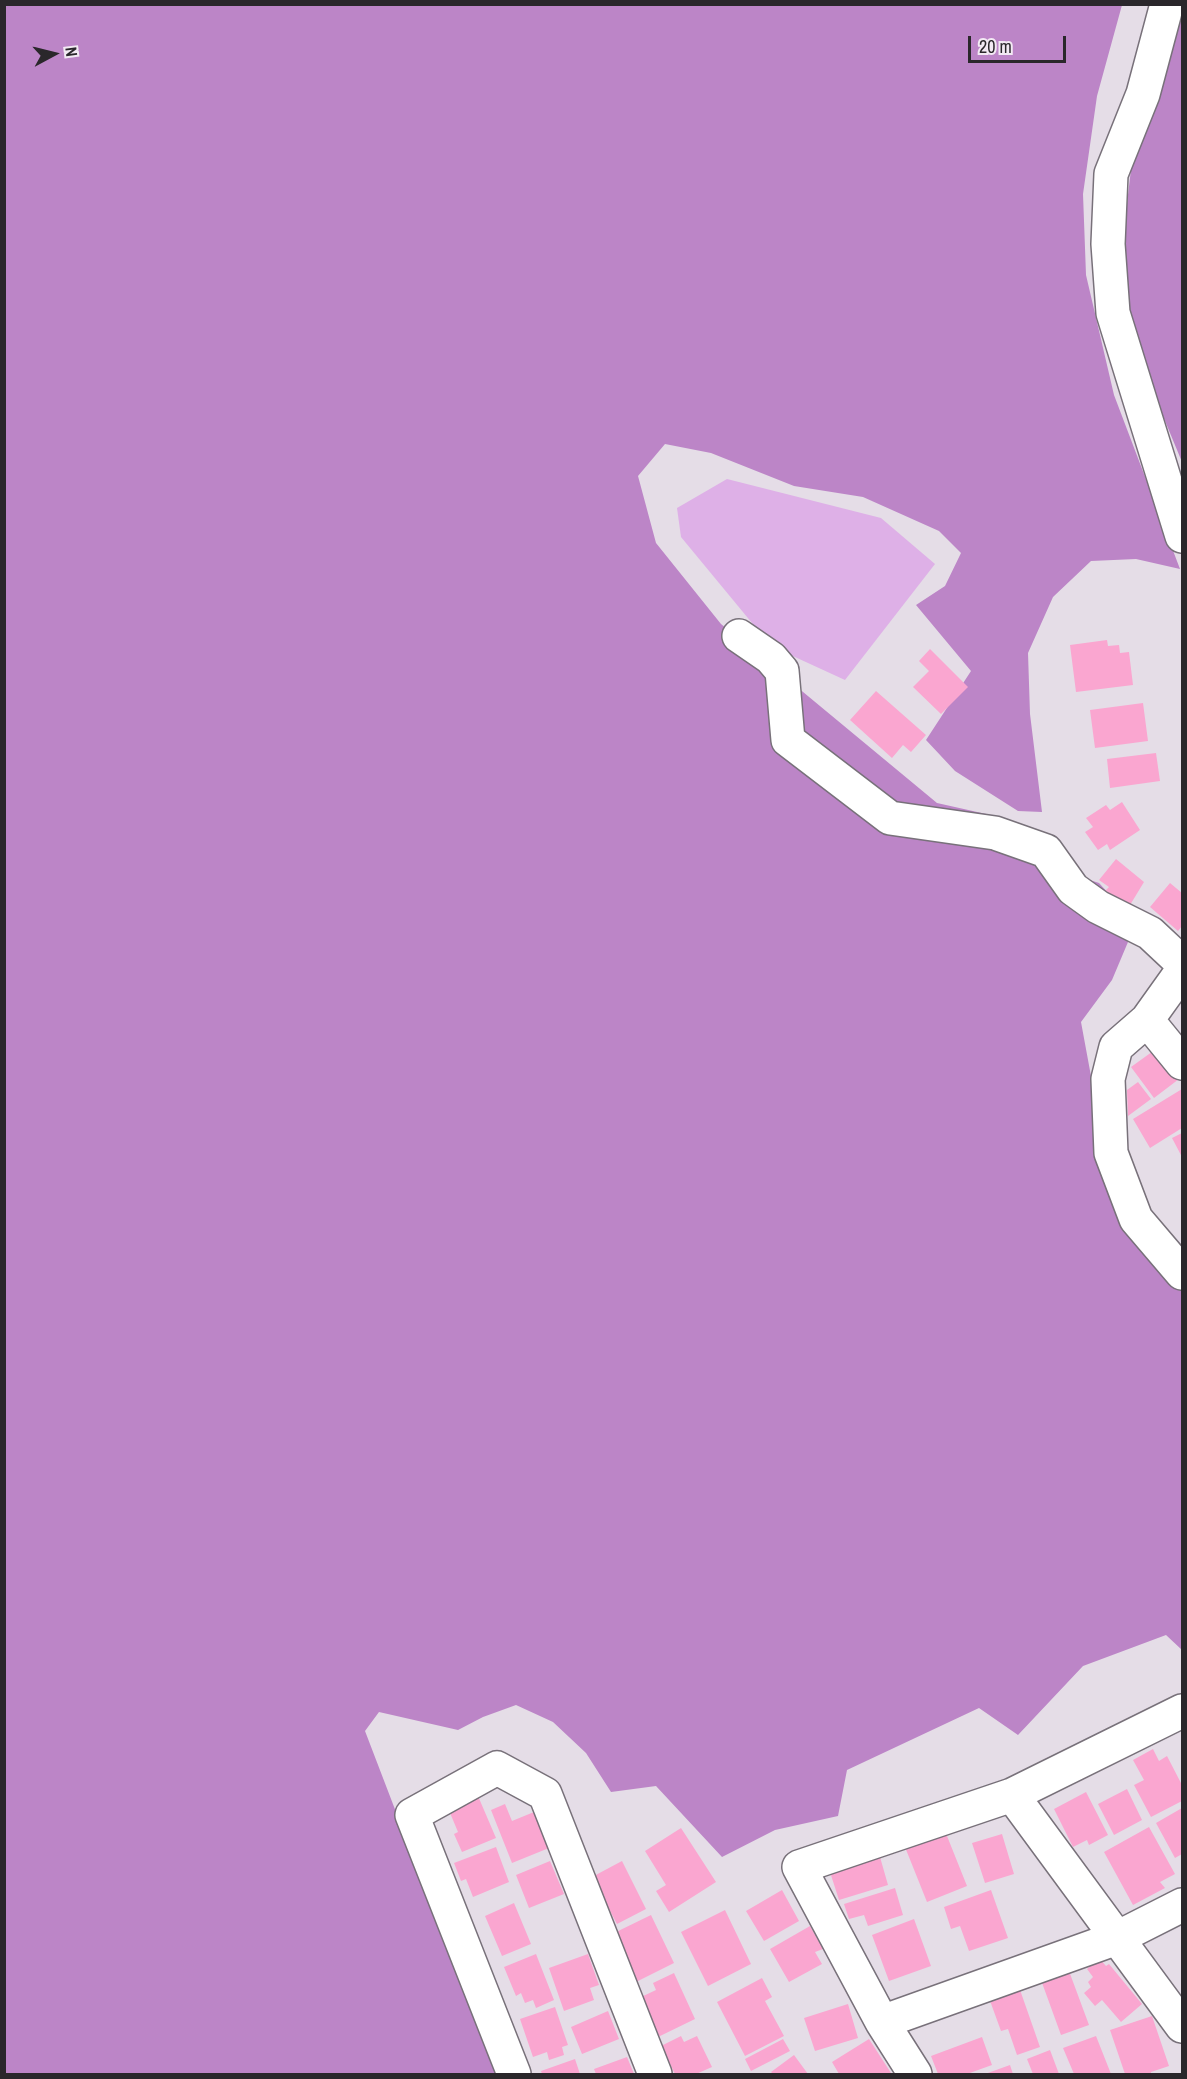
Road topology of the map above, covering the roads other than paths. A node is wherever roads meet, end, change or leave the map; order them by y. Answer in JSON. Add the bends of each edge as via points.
{"nodes":[{"id":1,"x":1167,"y":4,"type":"edge"},
{"id":2,"x":1182,"y":536,"type":"edge"},
{"id":3,"x":739,"y":636,"type":"dead end"},
{"id":4,"x":1182,"y":963,"type":"edge"},
{"id":5,"x":1182,"y":971,"type":"edge"},
{"id":6,"x":1147,"y":1020,"type":"junction"},
{"id":7,"x":1182,"y":1063,"type":"edge"},
{"id":8,"x":1182,"y":1273,"type":"edge"},
{"id":9,"x":1182,"y":1711,"type":"edge"},
{"id":10,"x":1012,"y":1795,"type":"junction"},
{"id":11,"x":1182,"y":1905,"type":"edge"},
{"id":12,"x":1117,"y":1938,"type":"junction"},
{"id":13,"x":882,"y":2022,"type":"junction"},
{"id":14,"x":1182,"y":2026,"type":"edge"},
{"id":15,"x":514,"y":2074,"type":"edge"},
{"id":16,"x":655,"y":2074,"type":"edge"},
{"id":17,"x":915,"y":2074,"type":"edge"}],
"edges":[{"from":1,"to":2,"type":"street","via":[[1143,93],[1111,174],[1108,244],[1113,313]]},
{"from":3,"to":4,"type":"street","via":[[771,658],[782,671],[788,740],[890,818],[994,833],[1046,851],[1073,889],[1098,907],[1150,933]]},
{"from":5,"to":6,"type":"street"},
{"from":6,"to":7,"type":"street"},
{"from":6,"to":8,"type":"street","via":[[1116,1047],[1108,1079],[1111,1153],[1136,1219]]},
{"from":9,"to":10,"type":"street"},
{"from":10,"to":12,"type":"street"},
{"from":10,"to":13,"type":"street","via":[[799,1868]]},
{"from":11,"to":12,"type":"street"},
{"from":12,"to":13,"type":"street"},
{"from":12,"to":14,"type":"street"},
{"from":13,"to":17,"type":"street"},
{"from":15,"to":16,"type":"street","via":[[411,1815],[497,1768],[545,1794]]}]}
